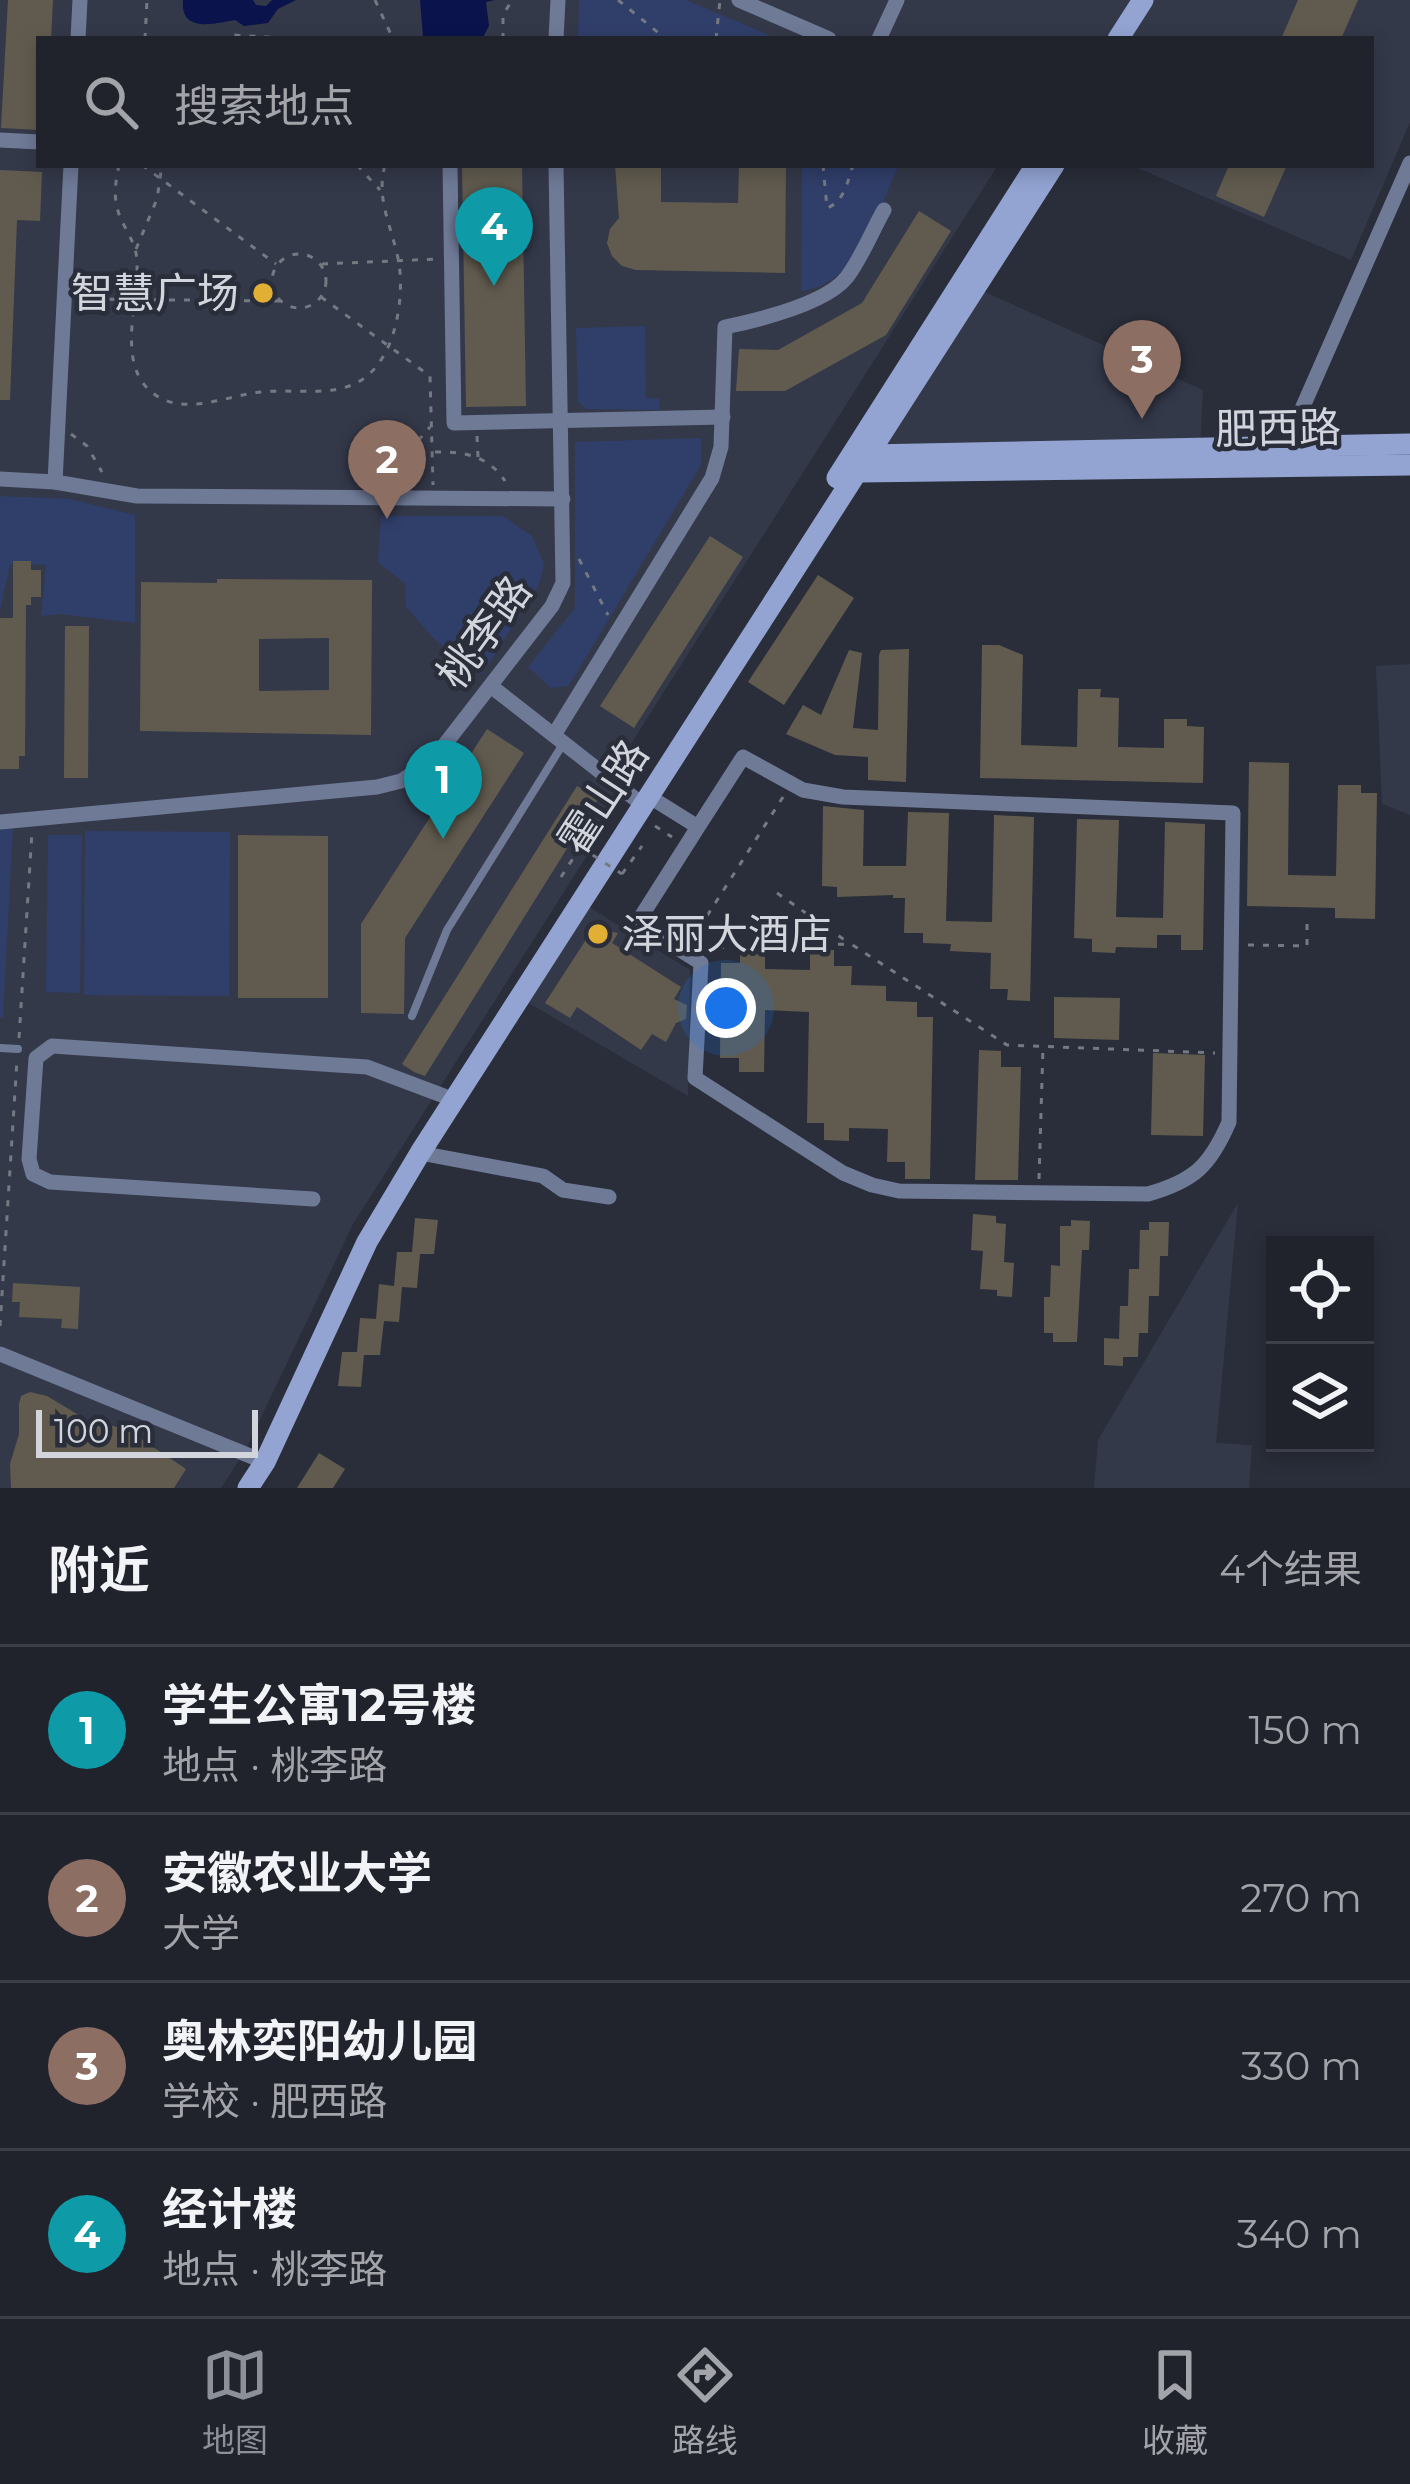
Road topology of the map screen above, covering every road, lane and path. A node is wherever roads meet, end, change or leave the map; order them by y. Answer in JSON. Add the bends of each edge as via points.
{"nodes":[{"id":1,"x":80,"y":0,"type":"edge"},
{"id":2,"x":147,"y":0,"type":"edge"},
{"id":3,"x":375,"y":0,"type":"edge"},
{"id":4,"x":512,"y":0,"type":"edge"},
{"id":5,"x":558,"y":0,"type":"edge"},
{"id":6,"x":618,"y":0,"type":"edge"},
{"id":7,"x":720,"y":0,"type":"edge"},
{"id":8,"x":739,"y":0,"type":"edge"},
{"id":9,"x":897,"y":0,"type":"edge"},
{"id":10,"x":1143,"y":0,"type":"edge"},
{"id":11,"x":1159,"y":0,"type":"edge"},
{"id":12,"x":78,"y":36,"type":"edge"},
{"id":13,"x":145,"y":36,"type":"edge"},
{"id":14,"x":228,"y":36,"type":"edge"},
{"id":15,"x":260,"y":36,"type":"edge"},
{"id":16,"x":392,"y":36,"type":"edge"},
{"id":17,"x":503,"y":36,"type":"edge"},
{"id":18,"x":556,"y":36,"type":"edge"},
{"id":19,"x":662,"y":36,"type":"edge"},
{"id":20,"x":716,"y":36,"type":"edge"},
{"id":21,"x":822,"y":36,"type":"edge"},
{"id":22,"x":880,"y":36,"type":"edge"},
{"id":23,"x":1120,"y":36,"type":"edge"},
{"id":24,"x":1136,"y":36,"type":"edge"},
{"id":25,"x":0,"y":140,"type":"edge"},
{"id":26,"x":36,"y":142,"type":"edge"},
{"id":27,"x":1410,"y":164,"type":"edge"},
{"id":28,"x":71,"y":168,"type":"edge"},
{"id":29,"x":118,"y":168,"type":"edge"},
{"id":30,"x":146,"y":168,"type":"edge"},
{"id":31,"x":162,"y":168,"type":"edge"},
{"id":32,"x":360,"y":168,"type":"edge"},
{"id":33,"x":385,"y":168,"type":"edge"},
{"id":34,"x":450,"y":168,"type":"edge"},
{"id":35,"x":556,"y":168,"type":"edge"},
{"id":36,"x":824,"y":168,"type":"edge"},
{"id":37,"x":852,"y":168,"type":"edge"},
{"id":38,"x":1034,"y":168,"type":"edge"},
{"id":39,"x":1052,"y":168,"type":"edge"},
{"id":40,"x":162,"y":179,"type":"junction"},
{"id":41,"x":381,"y":191,"type":"junction"},
{"id":42,"x":884,"y":210,"type":"dead end"},
{"id":43,"x":136,"y":250,"type":"junction"},
{"id":44,"x":452,"y":258,"type":"junction"},
{"id":45,"x":399,"y":260,"type":"junction"},
{"id":46,"x":320,"y":264,"type":"junction"},
{"id":47,"x":278,"y":265,"type":"junction"},
{"id":48,"x":321,"y":297,"type":"junction"},
{"id":49,"x":65,"y":299,"type":"junction"},
{"id":50,"x":138,"y":300,"type":"junction"},
{"id":51,"x":281,"y":301,"type":"junction"},
{"id":52,"x":389,"y":346,"type":"junction"},
{"id":53,"x":723,"y":417,"type":"junction"},
{"id":54,"x":561,"y":420,"type":"junction"},
{"id":55,"x":477,"y":423,"type":"junction"},
{"id":56,"x":431,"y":426,"type":"junction"},
{"id":57,"x":58,"y":428,"type":"junction"},
{"id":58,"x":1410,"y":444,"type":"edge"},
{"id":59,"x":432,"y":452,"type":"junction"},
{"id":60,"x":1280,"y":457,"type":"junction"},
{"id":61,"x":478,"y":459,"type":"junction"},
{"id":62,"x":864,"y":463,"type":"junction"},
{"id":63,"x":1410,"y":465,"type":"edge"},
{"id":64,"x":0,"y":478,"type":"edge"},
{"id":65,"x":56,"y":482,"type":"junction"},
{"id":66,"x":110,"y":491,"type":"junction"},
{"id":67,"x":395,"y":498,"type":"junction"},
{"id":68,"x":433,"y":498,"type":"junction"},
{"id":69,"x":512,"y":499,"type":"junction"},
{"id":70,"x":563,"y":500,"type":"junction"},
{"id":71,"x":564,"y":531,"type":"junction"},
{"id":72,"x":617,"y":632,"type":"junction"},
{"id":73,"x":492,"y":687,"type":"junction"},
{"id":74,"x":559,"y":739,"type":"junction"},
{"id":75,"x":791,"y":784,"type":"junction"},
{"id":76,"x":641,"y":803,"type":"junction"},
{"id":77,"x":600,"y":817,"type":"dead end"},
{"id":78,"x":33,"y":818,"type":"junction"},
{"id":79,"x":0,"y":821,"type":"edge"},
{"id":80,"x":698,"y":827,"type":"junction"},
{"id":81,"x":641,"y":846,"type":"dead end"},
{"id":82,"x":686,"y":846,"type":"junction"},
{"id":83,"x":580,"y":847,"type":"junction"},
{"id":84,"x":561,"y":877,"type":"dead end"},
{"id":85,"x":777,"y":893,"type":"dead end"},
{"id":86,"x":1307,"y":923,"type":"dead end"},
{"id":87,"x":851,"y":944,"type":"junction"},
{"id":88,"x":1231,"y":944,"type":"junction"},
{"id":89,"x":684,"y":952,"type":"junction"},
{"id":90,"x":412,"y":1016,"type":"dead end"},
{"id":91,"x":1043,"y":1047,"type":"junction"},
{"id":92,"x":0,"y":1048,"type":"edge"},
{"id":93,"x":18,"y":1049,"type":"junction"},
{"id":94,"x":1230,"y":1053,"type":"junction"},
{"id":95,"x":444,"y":1096,"type":"junction"},
{"id":96,"x":420,"y":1153,"type":"junction"},
{"id":97,"x":1038,"y":1193,"type":"junction"},
{"id":98,"x":609,"y":1197,"type":"dead end"},
{"id":99,"x":313,"y":1199,"type":"dead end"},
{"id":100,"x":0,"y":1327,"type":"edge"},
{"id":101,"x":0,"y":1354,"type":"edge"},
{"id":102,"x":259,"y":1459,"type":"junction"},
{"id":103,"x":231,"y":1488,"type":"edge"},
{"id":104,"x":248,"y":1488,"type":"edge"}],
"edges":[{"from":1,"to":12,"type":"street"},
{"from":2,"to":13,"type":"path"},
{"from":3,"to":16,"type":"path"},
{"from":4,"to":17,"type":"path"},
{"from":5,"to":18,"type":"street"},
{"from":6,"to":19,"type":"path"},
{"from":7,"to":20,"type":"path"},
{"from":8,"to":21,"type":"street"},
{"from":9,"to":22,"type":"street"},
{"from":10,"to":23,"type":"main road"},
{"from":11,"to":24,"type":"main road"},
{"from":14,"to":15,"type":"path"},
{"from":25,"to":26,"type":"street"},
{"from":27,"to":60,"type":"street"},
{"from":28,"to":49,"type":"street"},
{"from":29,"to":43,"type":"path","via":[[118,211]]},
{"from":30,"to":40,"type":"path"},
{"from":31,"to":40,"type":"path"},
{"from":32,"to":41,"type":"path"},
{"from":33,"to":41,"type":"path"},
{"from":34,"to":44,"type":"street"},
{"from":35,"to":54,"type":"street","name":"桃李路"},
{"from":36,"to":37,"type":"path","via":[[827,208]]},
{"from":38,"to":76,"type":"main road","name":"霍山路"},
{"from":39,"to":62,"type":"main road","name":"霍山路"},
{"from":40,"to":43,"type":"path"},
{"from":40,"to":47,"type":"path"},
{"from":41,"to":45,"type":"path"},
{"from":42,"to":53,"type":"street","via":[[844,280],[766,318],[725,327]]},
{"from":43,"to":50,"type":"path"},
{"from":44,"to":45,"type":"path"},
{"from":44,"to":55,"type":"street","via":[[454,423]]},
{"from":45,"to":46,"type":"path"},
{"from":45,"to":52,"type":"path"},
{"from":46,"to":47,"type":"path","via":[[297,254]]},
{"from":46,"to":48,"type":"path"},
{"from":47,"to":51,"type":"path","via":[[272,286]]},
{"from":48,"to":51,"type":"path","via":[[297,308]]},
{"from":48,"to":52,"type":"path"},
{"from":49,"to":50,"type":"path"},
{"from":49,"to":57,"type":"street"},
{"from":50,"to":51,"type":"path"},
{"from":50,"to":52,"type":"path","via":[[132,333],[140,377],[154,395],[178,403],[260,392],[327,394],[375,367]]},
{"from":52,"to":56,"type":"path","via":[[430,376]]},
{"from":53,"to":54,"type":"street"},
{"from":53,"to":72,"type":"street","via":[[712,478]]},
{"from":54,"to":55,"type":"street"},
{"from":54,"to":70,"type":"street","name":"桃李路"},
{"from":55,"to":61,"type":"path"},
{"from":56,"to":59,"type":"path"},
{"from":56,"to":67,"type":"path"},
{"from":57,"to":65,"type":"street"},
{"from":57,"to":66,"type":"path","via":[[87,446]]},
{"from":58,"to":60,"type":"main road","name":"肥西路"},
{"from":59,"to":61,"type":"path"},
{"from":59,"to":68,"type":"path"},
{"from":60,"to":62,"type":"main road","name":"肥西路"},
{"from":60,"to":63,"type":"main road","name":"肥西路"},
{"from":61,"to":69,"type":"path","via":[[502,474]]},
{"from":62,"to":76,"type":"main road","name":"霍山路"},
{"from":64,"to":65,"type":"street"},
{"from":65,"to":66,"type":"street"},
{"from":66,"to":67,"type":"street"},
{"from":67,"to":68,"type":"street"},
{"from":68,"to":69,"type":"street"},
{"from":69,"to":70,"type":"street"},
{"from":70,"to":71,"type":"street","name":"桃李路"},
{"from":71,"to":72,"type":"path"},
{"from":71,"to":73,"type":"street","name":"桃李路","via":[[557,598]]},
{"from":72,"to":74,"type":"street"},
{"from":73,"to":74,"type":"street"},
{"from":73,"to":78,"type":"street","name":"桃李路","via":[[432,761],[401,781]]},
{"from":74,"to":76,"type":"street"},
{"from":74,"to":90,"type":"lane","via":[[448,930]]},
{"from":75,"to":80,"type":"street","via":[[743,757]]},
{"from":75,"to":88,"type":"street","via":[[843,797],[1233,813]]},
{"from":75,"to":89,"type":"path"},
{"from":76,"to":80,"type":"street"},
{"from":76,"to":82,"type":"path"},
{"from":76,"to":95,"type":"main road","name":"霍山路"},
{"from":76,"to":96,"type":"main road","name":"霍山路"},
{"from":77,"to":83,"type":"path"},
{"from":78,"to":79,"type":"street","name":"桃李路"},
{"from":78,"to":93,"type":"path"},
{"from":80,"to":82,"type":"street"},
{"from":81,"to":83,"type":"path","bridge":true,"via":[[622,874]]},
{"from":82,"to":89,"type":"street","via":[[637,923]]},
{"from":83,"to":84,"type":"path"},
{"from":85,"to":87,"type":"path"},
{"from":86,"to":88,"type":"path","via":[[1307,946]]},
{"from":87,"to":89,"type":"path"},
{"from":87,"to":91,"type":"path","via":[[1007,1046]]},
{"from":88,"to":94,"type":"street"},
{"from":89,"to":97,"type":"street","via":[[701,963],[695,1078],[872,1185]]},
{"from":91,"to":94,"type":"path"},
{"from":91,"to":97,"type":"path"},
{"from":92,"to":93,"type":"lane"},
{"from":93,"to":100,"type":"path"},
{"from":94,"to":97,"type":"street","via":[[1229,1122],[1200,1171],[1148,1194]]},
{"from":95,"to":99,"type":"street","via":[[367,1067],[52,1046],[36,1058],[33,1174],[50,1182]]},
{"from":95,"to":102,"type":"main road","name":"霍山路","via":[[359,1231]]},
{"from":96,"to":98,"type":"street"},
{"from":96,"to":102,"type":"main road","name":"霍山路"},
{"from":101,"to":102,"type":"street"},
{"from":102,"to":103,"type":"main road","name":"霍山路"},
{"from":102,"to":104,"type":"main road","name":"霍山路"}]}
